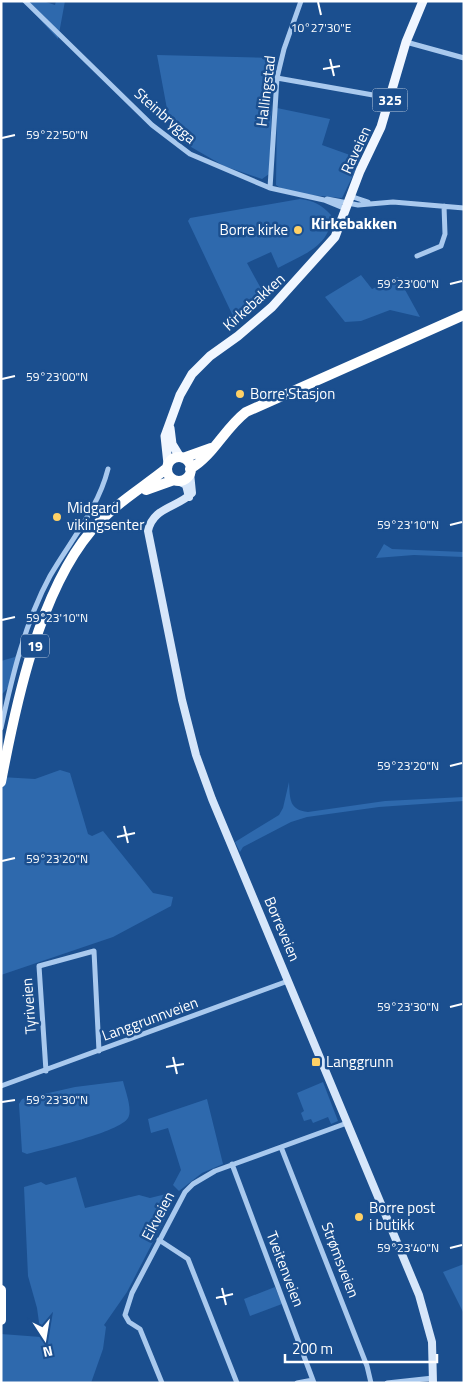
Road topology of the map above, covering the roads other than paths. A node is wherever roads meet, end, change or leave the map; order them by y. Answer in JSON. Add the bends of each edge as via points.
{"nodes":[{"id":1,"x":25,"y":1,"type":"edge"},
{"id":2,"x":301,"y":1,"type":"edge"},
{"id":3,"x":424,"y":1,"type":"edge"},
{"id":4,"x":406,"y":42,"type":"junction"},
{"id":5,"x":464,"y":58,"type":"edge"},
{"id":6,"x":277,"y":78,"type":"junction"},
{"id":7,"x":391,"y":98,"type":"junction"},
{"id":8,"x":270,"y":188,"type":"junction"},
{"id":9,"x":348,"y":203,"type":"junction"},
{"id":10,"x":444,"y":206,"type":"junction"},
{"id":11,"x":464,"y":208,"type":"edge"},
{"id":12,"x":417,"y":256,"type":"dead end"},
{"id":13,"x":464,"y":315,"type":"edge"},
{"id":14,"x":169,"y":423,"type":"junction"},
{"id":15,"x":218,"y":444,"type":"junction"},
{"id":16,"x":182,"y":458,"type":"junction"},
{"id":17,"x":167,"y":466,"type":"junction"},
{"id":18,"x":108,"y":470,"type":"dead end"},
{"id":19,"x":190,"y":471,"type":"junction"},
{"id":20,"x":176,"y":480,"type":"junction"},
{"id":21,"x":188,"y":497,"type":"junction"},
{"id":22,"x":55,"y":593,"type":"junction"},
{"id":23,"x":4,"y":697,"type":"edge"},
{"id":24,"x":1,"y":728,"type":"edge"},
{"id":25,"x":1,"y":782,"type":"edge"},
{"id":26,"x":288,"y":981,"type":"junction"},
{"id":27,"x":99,"y":1051,"type":"junction"},
{"id":28,"x":46,"y":1071,"type":"junction"},
{"id":29,"x":2,"y":1086,"type":"edge"},
{"id":30,"x":347,"y":1123,"type":"junction"},
{"id":31,"x":282,"y":1147,"type":"junction"},
{"id":32,"x":232,"y":1164,"type":"junction"},
{"id":33,"x":159,"y":1240,"type":"junction"},
{"id":34,"x":1,"y":1290,"type":"edge"},
{"id":35,"x":1,"y":1320,"type":"edge"},
{"id":36,"x":314,"y":1381,"type":"edge"},
{"id":37,"x":433,"y":1381,"type":"edge"},
{"id":38,"x":162,"y":1383,"type":"edge"},
{"id":39,"x":237,"y":1383,"type":"edge"},
{"id":40,"x":297,"y":1383,"type":"edge"},
{"id":41,"x":371,"y":1383,"type":"edge"},
{"id":42,"x":387,"y":1383,"type":"edge"}],
"edges":[{"from":1,"to":8,"type":"street","name":"Steinbrygga","via":[[168,139],[211,165]]},
{"from":2,"to":6,"type":"street","name":"Hallingstad"},
{"from":3,"to":4,"type":"main road","name":"Raveien","number":"325"},
{"from":4,"to":5,"type":"street"},
{"from":4,"to":7,"type":"main road","name":"Raveien","number":"325"},
{"from":6,"to":7,"type":"street"},
{"from":6,"to":8,"type":"street","name":"Hallingstad"},
{"from":7,"to":9,"type":"main road","name":"Raveien","number":"325"},
{"from":8,"to":9,"type":"street","name":"Steinbrygga"},
{"from":9,"to":10,"type":"street"},
{"from":9,"to":14,"type":"main road","name":"Kirkebakken","number":"325","via":[[330,244],[288,291],[256,322],[210,356],[192,374]]},
{"from":10,"to":11,"type":"street"},
{"from":10,"to":12,"type":"street","via":[[445,234],[441,246]]},
{"from":13,"to":15,"type":"highway","number":"19","via":[[254,408],[232,424]]},
{"from":14,"to":16,"type":"main road","via":[[172,444]]},
{"from":14,"to":17,"type":"main road","name":"Kirkebakken","number":"325","via":[[165,436]]},
{"from":15,"to":16,"type":"highway","number":"19"},
{"from":15,"to":19,"type":"highway","number":"19"},
{"from":16,"to":17,"type":"highway","number":"19","via":[[173,459]]},
{"from":16,"to":19,"type":"highway","via":[[189,463]]},
{"from":17,"to":20,"type":"highway","via":[[168,475]]},
{"from":17,"to":22,"type":"highway","number":"19","via":[[119,503],[98,524],[70,560]]},
{"from":18,"to":23,"type":"street","via":[[103,488],[50,577]]},
{"from":19,"to":20,"type":"highway","number":"19","via":[[186,478]]},
{"from":19,"to":21,"type":"main road","via":[[193,488]]},
{"from":20,"to":21,"type":"main road","via":[[186,485]]},
{"from":20,"to":22,"type":"highway","number":"19","via":[[150,488],[113,515],[87,544]]},
{"from":21,"to":26,"type":"main road","name":"Borreveien","via":[[157,513],[148,531],[170,645],[205,780]]},
{"from":22,"to":25,"type":"highway","number":"19","via":[[24,685]]},
{"from":23,"to":24,"type":"street"},
{"from":26,"to":27,"type":"street","name":"Langgrunnveien"},
{"from":26,"to":30,"type":"main road","name":"Borreveien"},
{"from":27,"to":28,"type":"street","name":"Langgrunnveien"},
{"from":27,"to":28,"type":"street","name":"Tyriveien","via":[[94,951],[39,966]]},
{"from":28,"to":29,"type":"street","name":"Langgrunnveien"},
{"from":30,"to":31,"type":"street","name":"Eikveien"},
{"from":30,"to":37,"type":"main road","name":"Borreveien","via":[[425,1312],[433,1352]]},
{"from":31,"to":32,"type":"street","name":"Eikveien"},
{"from":31,"to":41,"type":"street","name":"Strømsveien"},
{"from":32,"to":33,"type":"street","name":"Eikveien","via":[[193,1184],[182,1197]]},
{"from":32,"to":36,"type":"street","name":"Tveitenveien"},
{"from":33,"to":38,"type":"street","name":"Eikveien","via":[[132,1293],[125,1315],[140,1329]]},
{"from":33,"to":39,"type":"street","via":[[188,1259]]},
{"from":34,"to":35,"type":"highway"},
{"from":36,"to":40,"type":"street"},
{"from":37,"to":42,"type":"street"}]}
